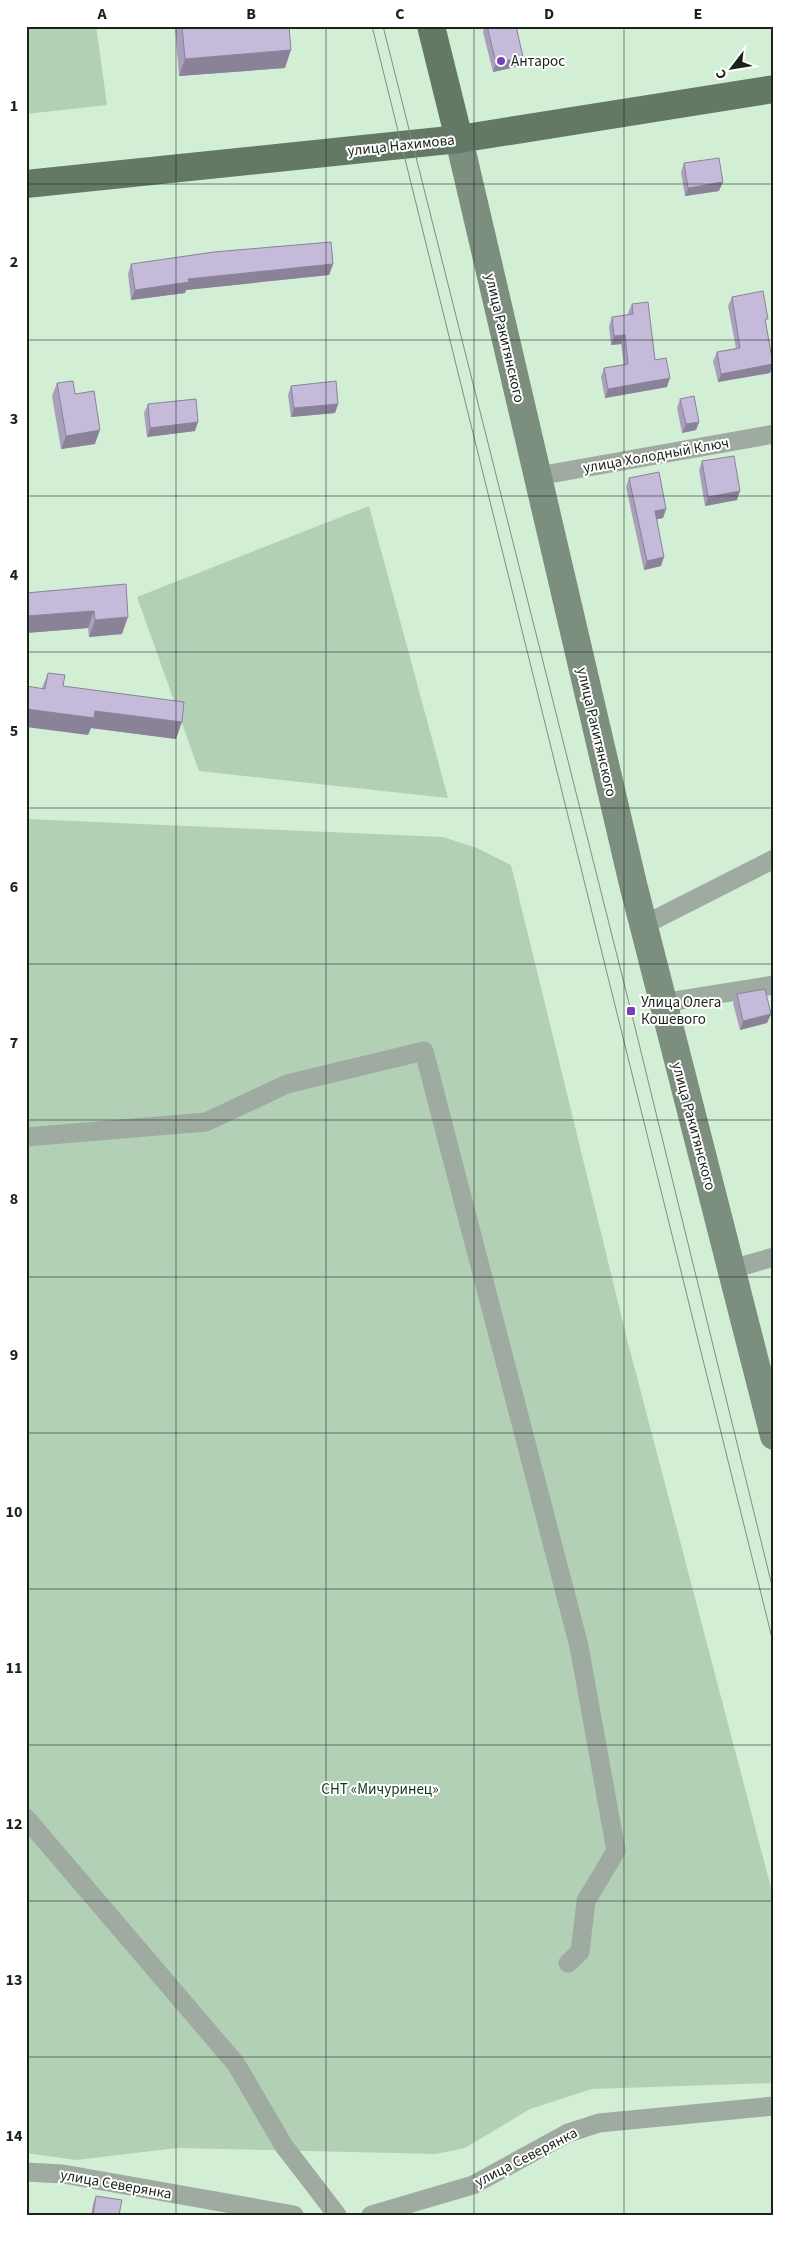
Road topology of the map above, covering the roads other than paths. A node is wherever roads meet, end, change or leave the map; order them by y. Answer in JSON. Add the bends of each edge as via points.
{"nodes":[{"id":1,"x":431,"y":26,"type":"edge"},
{"id":2,"x":774,"y":89,"type":"edge"},
{"id":3,"x":459,"y":139,"type":"junction"},
{"id":4,"x":26,"y":184,"type":"edge"},
{"id":5,"x":774,"y":434,"type":"edge"},
{"id":6,"x":538,"y":476,"type":"junction"},
{"id":7,"x":774,"y":859,"type":"edge"},
{"id":8,"x":644,"y":925,"type":"junction"},
{"id":9,"x":774,"y":986,"type":"edge"},
{"id":10,"x":662,"y":1003,"type":"junction"},
{"id":11,"x":26,"y":1137,"type":"edge"},
{"id":12,"x":774,"y":1257,"type":"edge"},
{"id":13,"x":732,"y":1269,"type":"junction"},
{"id":14,"x":774,"y":1436,"type":"edge"},
{"id":15,"x":26,"y":1818,"type":"edge"},
{"id":16,"x":568,"y":1963,"type":"dead end"},
{"id":17,"x":774,"y":2106,"type":"edge"},
{"id":18,"x":26,"y":2172,"type":"edge"},
{"id":19,"x":294,"y":2215,"type":"edge"},
{"id":20,"x":337,"y":2215,"type":"edge"},
{"id":21,"x":372,"y":2215,"type":"edge"}],
"edges":[{"from":1,"to":3,"type":"main road","name":"улица Ракитянского"},
{"from":2,"to":3,"type":"main road","name":"улица Нахимова"},
{"from":3,"to":4,"type":"main road","name":"улица Нахимова"},
{"from":3,"to":6,"type":"main road","name":"улица Ракитянского"},
{"from":5,"to":6,"type":"street","name":"улица Холодный Ключ"},
{"from":6,"to":8,"type":"main road","name":"улица Ракитянского"},
{"from":7,"to":8,"type":"street"},
{"from":8,"to":10,"type":"main road","name":"улица Ракитянского"},
{"from":9,"to":10,"type":"street"},
{"from":10,"to":13,"type":"main road","name":"улица Ракитянского"},
{"from":11,"to":16,"type":"street","via":[[206,1122],[287,1084],[424,1051],[579,1646],[616,1851],[586,1901],[580,1952]]},
{"from":12,"to":13,"type":"street"},
{"from":13,"to":14,"type":"main road","name":"улица Ракитянского"},
{"from":15,"to":20,"type":"street","via":[[236,2064],[284,2146]]},
{"from":17,"to":21,"type":"street","name":"улица Северянка","via":[[599,2123],[568,2133],[473,2185]]},
{"from":18,"to":19,"type":"street","name":"улица Северянка","via":[[63,2174]]}]}
